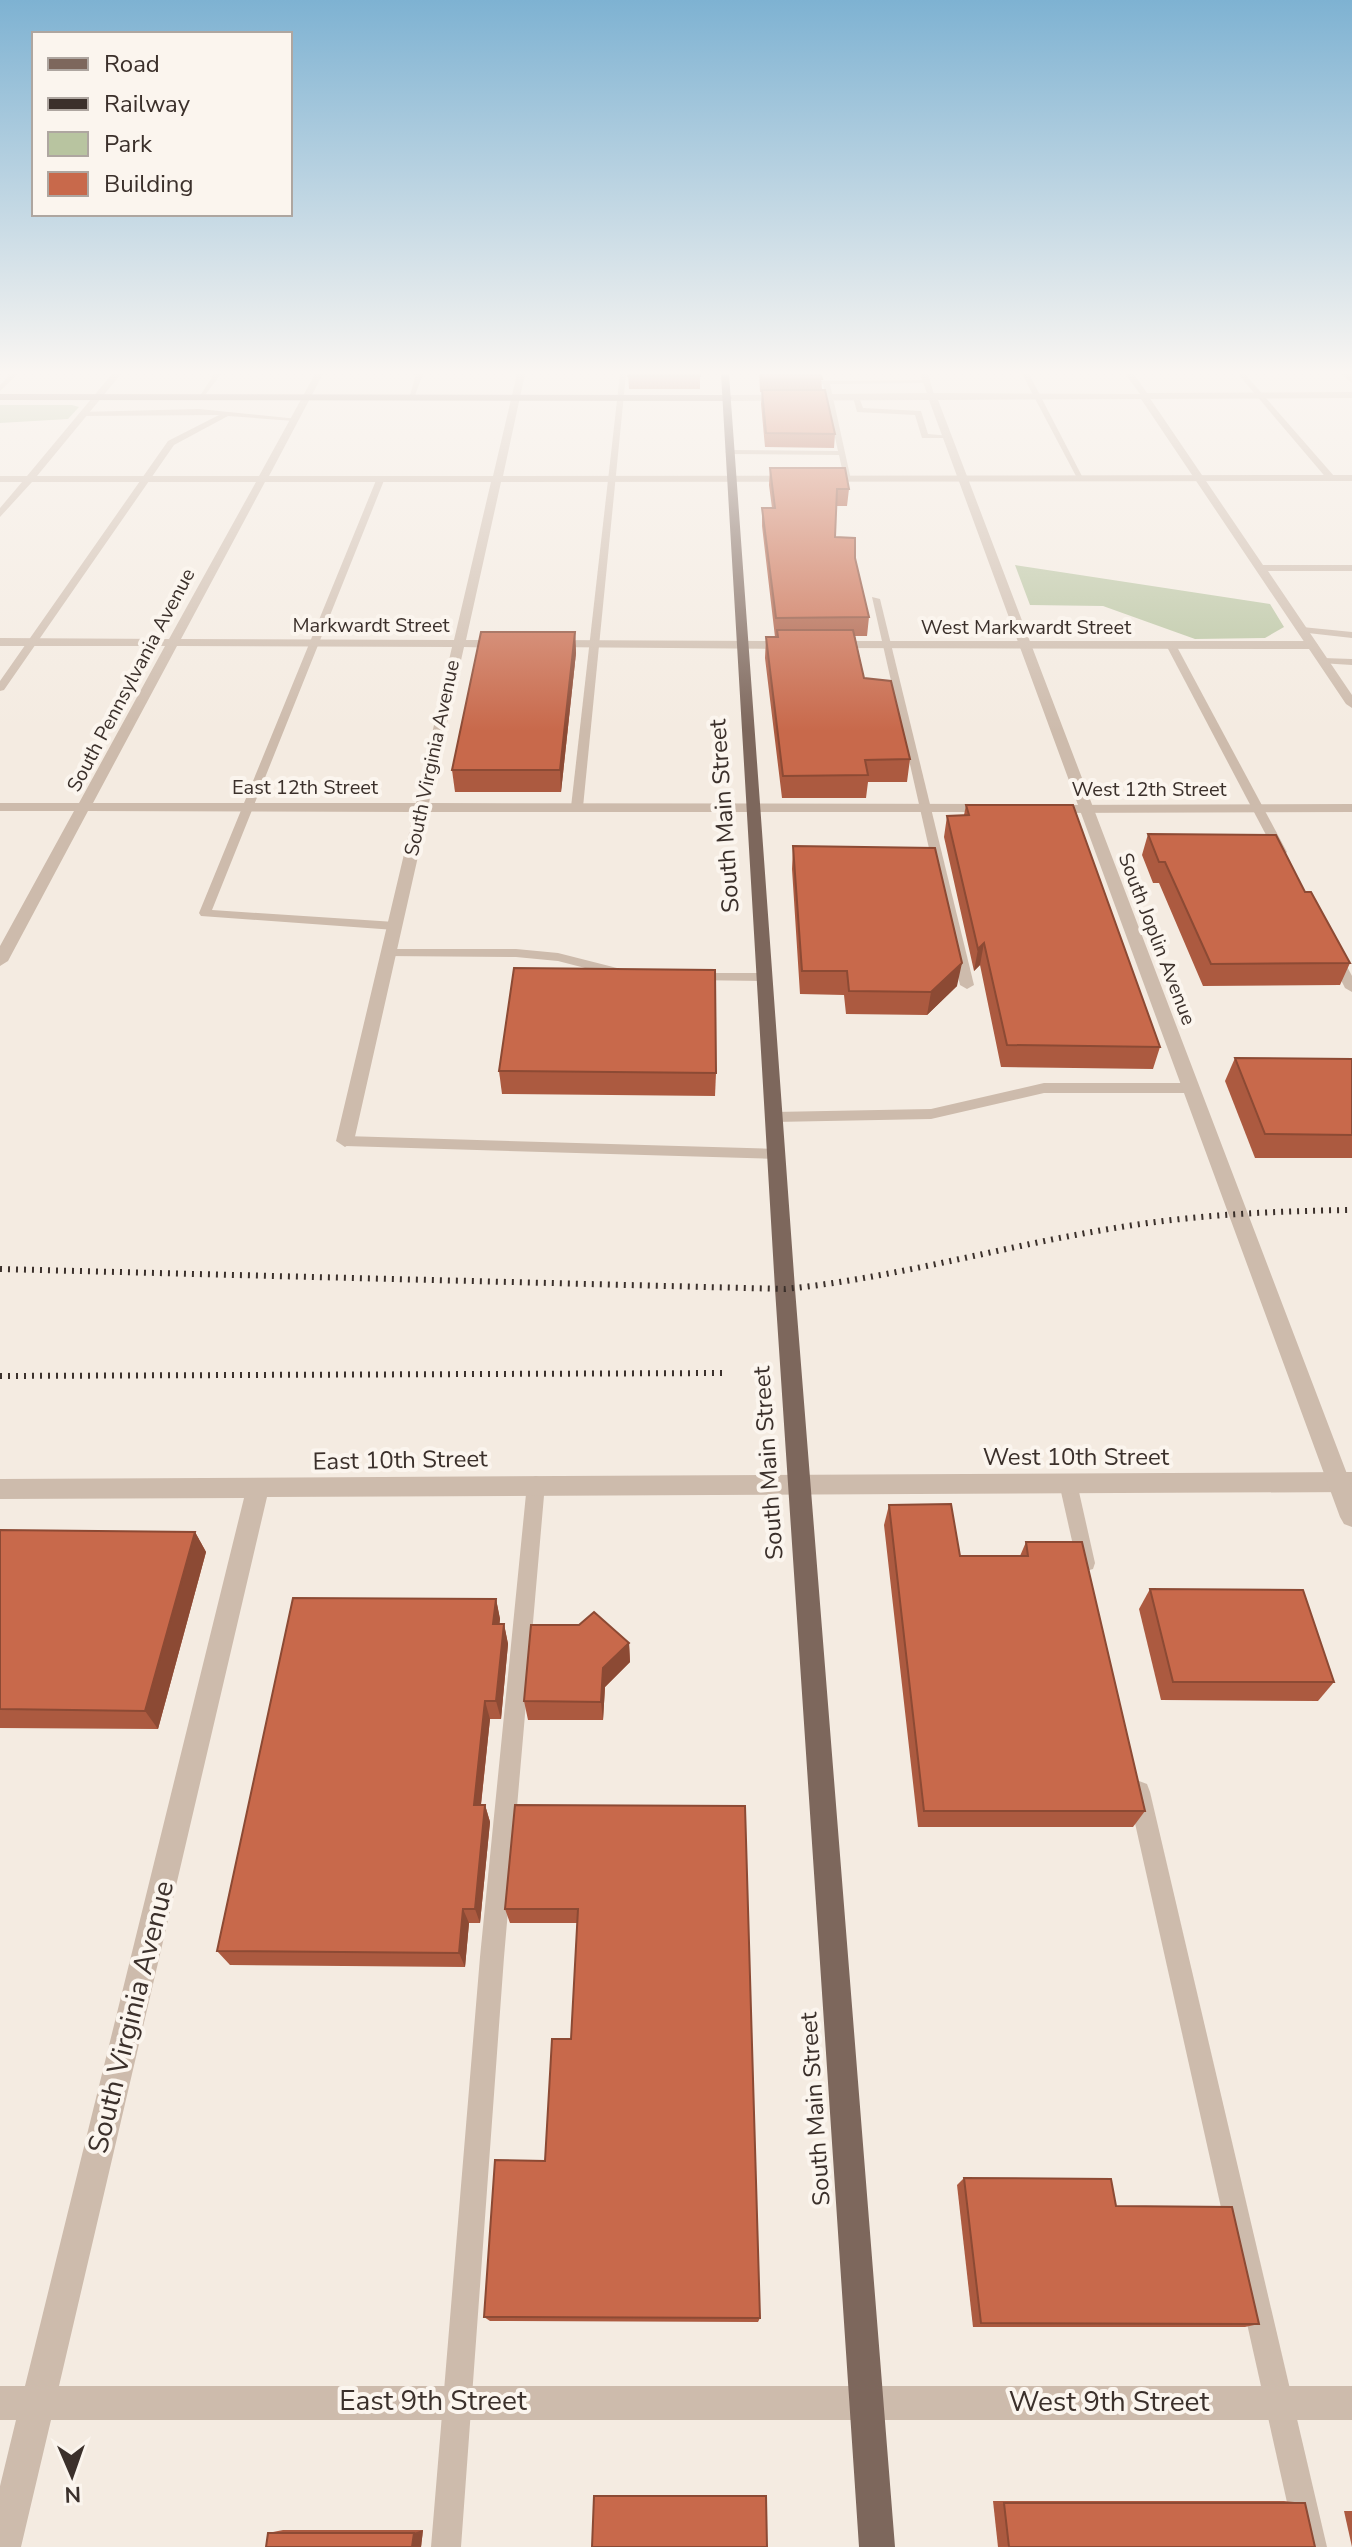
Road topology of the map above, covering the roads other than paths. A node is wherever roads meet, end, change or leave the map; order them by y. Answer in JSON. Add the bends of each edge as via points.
{"nodes":[{"id":1,"x":18,"y":493,"type":"edge"},
{"id":2,"x":137,"y":493,"type":"edge"},
{"id":3,"x":255,"y":493,"type":"edge"},
{"id":4,"x":375,"y":493,"type":"edge"},
{"id":5,"x":493,"y":493,"type":"edge"},
{"id":6,"x":612,"y":493,"type":"edge"},
{"id":7,"x":731,"y":493,"type":"edge"},
{"id":8,"x":969,"y":493,"type":"edge"},
{"id":9,"x":1208,"y":493,"type":"edge"},
{"id":10,"x":0,"y":514,"type":"edge"},
{"id":11,"x":1259,"y":568,"type":"junction"},
{"id":12,"x":1352,"y":568,"type":"edge"},
{"id":13,"x":875,"y":599,"type":"dead end"},
{"id":14,"x":1302,"y":630,"type":"junction"},
{"id":15,"x":1352,"y":635,"type":"edge"},
{"id":16,"x":0,"y":642,"type":"edge"},
{"id":17,"x":32,"y":642,"type":"junction"},
{"id":18,"x":174,"y":643,"type":"junction"},
{"id":19,"x":314,"y":643,"type":"junction"},
{"id":20,"x":457,"y":644,"type":"junction"},
{"id":21,"x":519,"y":644,"type":"edge"},
{"id":22,"x":534,"y":644,"type":"edge"},
{"id":23,"x":595,"y":644,"type":"junction"},
{"id":24,"x":741,"y":645,"type":"junction"},
{"id":25,"x":799,"y":645,"type":"edge"},
{"id":26,"x":814,"y":645,"type":"edge"},
{"id":27,"x":886,"y":645,"type":"junction"},
{"id":28,"x":1026,"y":645,"type":"junction"},
{"id":29,"x":1171,"y":645,"type":"junction"},
{"id":30,"x":1312,"y":645,"type":"junction"},
{"id":31,"x":1323,"y":661,"type":"junction"},
{"id":32,"x":1352,"y":662,"type":"edge"},
{"id":33,"x":0,"y":688,"type":"edge"},
{"id":34,"x":1352,"y":704,"type":"edge"},
{"id":35,"x":0,"y":807,"type":"edge"},
{"id":36,"x":85,"y":807,"type":"junction"},
{"id":37,"x":247,"y":807,"type":"junction"},
{"id":38,"x":423,"y":807,"type":"junction"},
{"id":39,"x":577,"y":807,"type":"junction"},
{"id":40,"x":755,"y":808,"type":"junction"},
{"id":41,"x":927,"y":808,"type":"junction"},
{"id":42,"x":1007,"y":808,"type":"edge"},
{"id":43,"x":1258,"y":808,"type":"junction"},
{"id":44,"x":1352,"y":808,"type":"edge"},
{"id":45,"x":1039,"y":809,"type":"edge"},
{"id":46,"x":1087,"y":809,"type":"junction"},
{"id":47,"x":1287,"y":864,"type":"edge"},
{"id":48,"x":395,"y":926,"type":"junction"},
{"id":49,"x":1330,"y":946,"type":"edge"},
{"id":50,"x":389,"y":953,"type":"junction"},
{"id":51,"x":0,"y":961,"type":"edge"},
{"id":52,"x":628,"y":974,"type":"edge"},
{"id":53,"x":684,"y":977,"type":"edge"},
{"id":54,"x":765,"y":977,"type":"junction"},
{"id":55,"x":967,"y":985,"type":"dead end"},
{"id":56,"x":1352,"y":988,"type":"edge"},
{"id":57,"x":1191,"y":1088,"type":"junction"},
{"id":58,"x":774,"y":1117,"type":"junction"},
{"id":59,"x":345,"y":1141,"type":"joint"},
{"id":60,"x":777,"y":1154,"type":"junction"},
{"id":61,"x":1346,"y":1482,"type":"edge"},
{"id":62,"x":1068,"y":1483,"type":"junction"},
{"id":63,"x":536,"y":1484,"type":"junction"},
{"id":64,"x":800,"y":1485,"type":"junction"},
{"id":65,"x":258,"y":1488,"type":"junction"},
{"id":66,"x":0,"y":1489,"type":"edge"},
{"id":67,"x":1352,"y":1517,"type":"edge"},
{"id":68,"x":1093,"y":1593,"type":"edge"},
{"id":69,"x":1132,"y":1764,"type":"edge"},
{"id":70,"x":866,"y":2400,"type":"junction"},
{"id":71,"x":457,"y":2401,"type":"junction"},
{"id":72,"x":1279,"y":2402,"type":"junction"},
{"id":73,"x":0,"y":2403,"type":"edge"},
{"id":74,"x":38,"y":2403,"type":"junction"},
{"id":75,"x":1352,"y":2403,"type":"edge"},
{"id":76,"x":3,"y":2547,"type":"edge"},
{"id":77,"x":446,"y":2547,"type":"edge"},
{"id":78,"x":877,"y":2547,"type":"edge"},
{"id":79,"x":1312,"y":2547,"type":"edge"}],
"edges":[{"from":1,"to":10,"type":"street"},
{"from":2,"to":17,"type":"lane"},
{"from":3,"to":18,"type":"street","name":"South Pennsylvania Avenue"},
{"from":4,"to":19,"type":"lane"},
{"from":5,"to":20,"type":"street","name":"South Virginia Avenue"},
{"from":6,"to":23,"type":"lane"},
{"from":7,"to":24,"type":"main road","name":"South Main Street"},
{"from":8,"to":28,"type":"street","name":"South Joplin Avenue"},
{"from":9,"to":11,"type":"street"},
{"from":11,"to":12,"type":"street"},
{"from":11,"to":14,"type":"street"},
{"from":13,"to":27,"type":"lane"},
{"from":14,"to":15,"type":"lane"},
{"from":14,"to":30,"type":"street"},
{"from":16,"to":17,"type":"street","name":"Markwardt Street"},
{"from":17,"to":18,"type":"street","name":"Markwardt Street"},
{"from":17,"to":33,"type":"lane"},
{"from":18,"to":19,"type":"street","name":"Markwardt Street"},
{"from":18,"to":36,"type":"street","name":"South Pennsylvania Avenue"},
{"from":19,"to":20,"type":"street","name":"Markwardt Street"},
{"from":19,"to":37,"type":"lane"},
{"from":20,"to":21,"type":"street","name":"Markwardt Street"},
{"from":20,"to":38,"type":"street","name":"South Virginia Avenue"},
{"from":22,"to":23,"type":"street"},
{"from":23,"to":24,"type":"street"},
{"from":23,"to":39,"type":"lane"},
{"from":24,"to":25,"type":"street"},
{"from":24,"to":40,"type":"main road","name":"South Main Street"},
{"from":26,"to":27,"type":"street","name":"West Markwardt Street"},
{"from":27,"to":28,"type":"street","name":"West Markwardt Street"},
{"from":27,"to":41,"type":"lane"},
{"from":28,"to":29,"type":"street","name":"West Markwardt Street"},
{"from":28,"to":46,"type":"street","name":"South Joplin Avenue"},
{"from":29,"to":30,"type":"street","name":"West Markwardt Street"},
{"from":29,"to":43,"type":"lane"},
{"from":30,"to":31,"type":"street"},
{"from":31,"to":32,"type":"lane"},
{"from":31,"to":34,"type":"street"},
{"from":35,"to":36,"type":"street","name":"East 12th Street"},
{"from":36,"to":37,"type":"street","name":"East 12th Street"},
{"from":36,"to":51,"type":"street","name":"South Pennsylvania Avenue"},
{"from":37,"to":38,"type":"street","name":"East 12th Street"},
{"from":37,"to":48,"type":"lane","via":[[205,913]]},
{"from":38,"to":39,"type":"street","name":"East 12th Street"},
{"from":38,"to":48,"type":"street","name":"South Virginia Avenue"},
{"from":39,"to":40,"type":"street","name":"East 12th Street"},
{"from":40,"to":41,"type":"street"},
{"from":40,"to":54,"type":"main road","name":"South Main Street"},
{"from":41,"to":42,"type":"street"},
{"from":41,"to":55,"type":"lane"},
{"from":43,"to":44,"type":"street","name":"West 12th Street"},
{"from":43,"to":46,"type":"street","name":"West 12th Street"},
{"from":43,"to":47,"type":"lane"},
{"from":45,"to":46,"type":"street","name":"West 12th Street"},
{"from":46,"to":57,"type":"street","name":"South Joplin Avenue"},
{"from":48,"to":50,"type":"street","name":"South Virginia Avenue"},
{"from":49,"to":56,"type":"lane"},
{"from":50,"to":52,"type":"lane","via":[[516,953]]},
{"from":50,"to":59,"type":"street","name":"South Virginia Avenue"},
{"from":53,"to":54,"type":"lane"},
{"from":54,"to":58,"type":"main road","name":"South Main Street"},
{"from":57,"to":58,"type":"lane","via":[[1044,1088],[931,1114]]},
{"from":57,"to":61,"type":"street","name":"South Joplin Avenue"},
{"from":58,"to":60,"type":"main road","name":"South Main Street"},
{"from":59,"to":60,"type":"lane"},
{"from":60,"to":64,"type":"main road","name":"South Main Street"},
{"from":61,"to":62,"type":"street","name":"West 10th Street"},
{"from":61,"to":67,"type":"street","name":"South Joplin Avenue"},
{"from":62,"to":64,"type":"street","name":"West 10th Street"},
{"from":62,"to":68,"type":"lane"},
{"from":63,"to":64,"type":"street","name":"East 10th Street"},
{"from":63,"to":65,"type":"street","name":"East 10th Street"},
{"from":63,"to":71,"type":"lane"},
{"from":64,"to":70,"type":"main road","name":"South Main Street"},
{"from":65,"to":66,"type":"street","name":"East 10th Street"},
{"from":65,"to":74,"type":"street","name":"South Virginia Avenue"},
{"from":69,"to":72,"type":"lane"},
{"from":70,"to":71,"type":"street","name":"East 9th Street"},
{"from":70,"to":72,"type":"street","name":"West 9th Street"},
{"from":70,"to":78,"type":"main road","name":"South Main Street"},
{"from":71,"to":74,"type":"street","name":"East 9th Street"},
{"from":71,"to":77,"type":"lane"},
{"from":72,"to":75,"type":"street","name":"West 9th Street"},
{"from":72,"to":79,"type":"lane"},
{"from":73,"to":74,"type":"street","name":"East 9th Street"},
{"from":74,"to":76,"type":"street","name":"South Virginia Avenue"}]}
